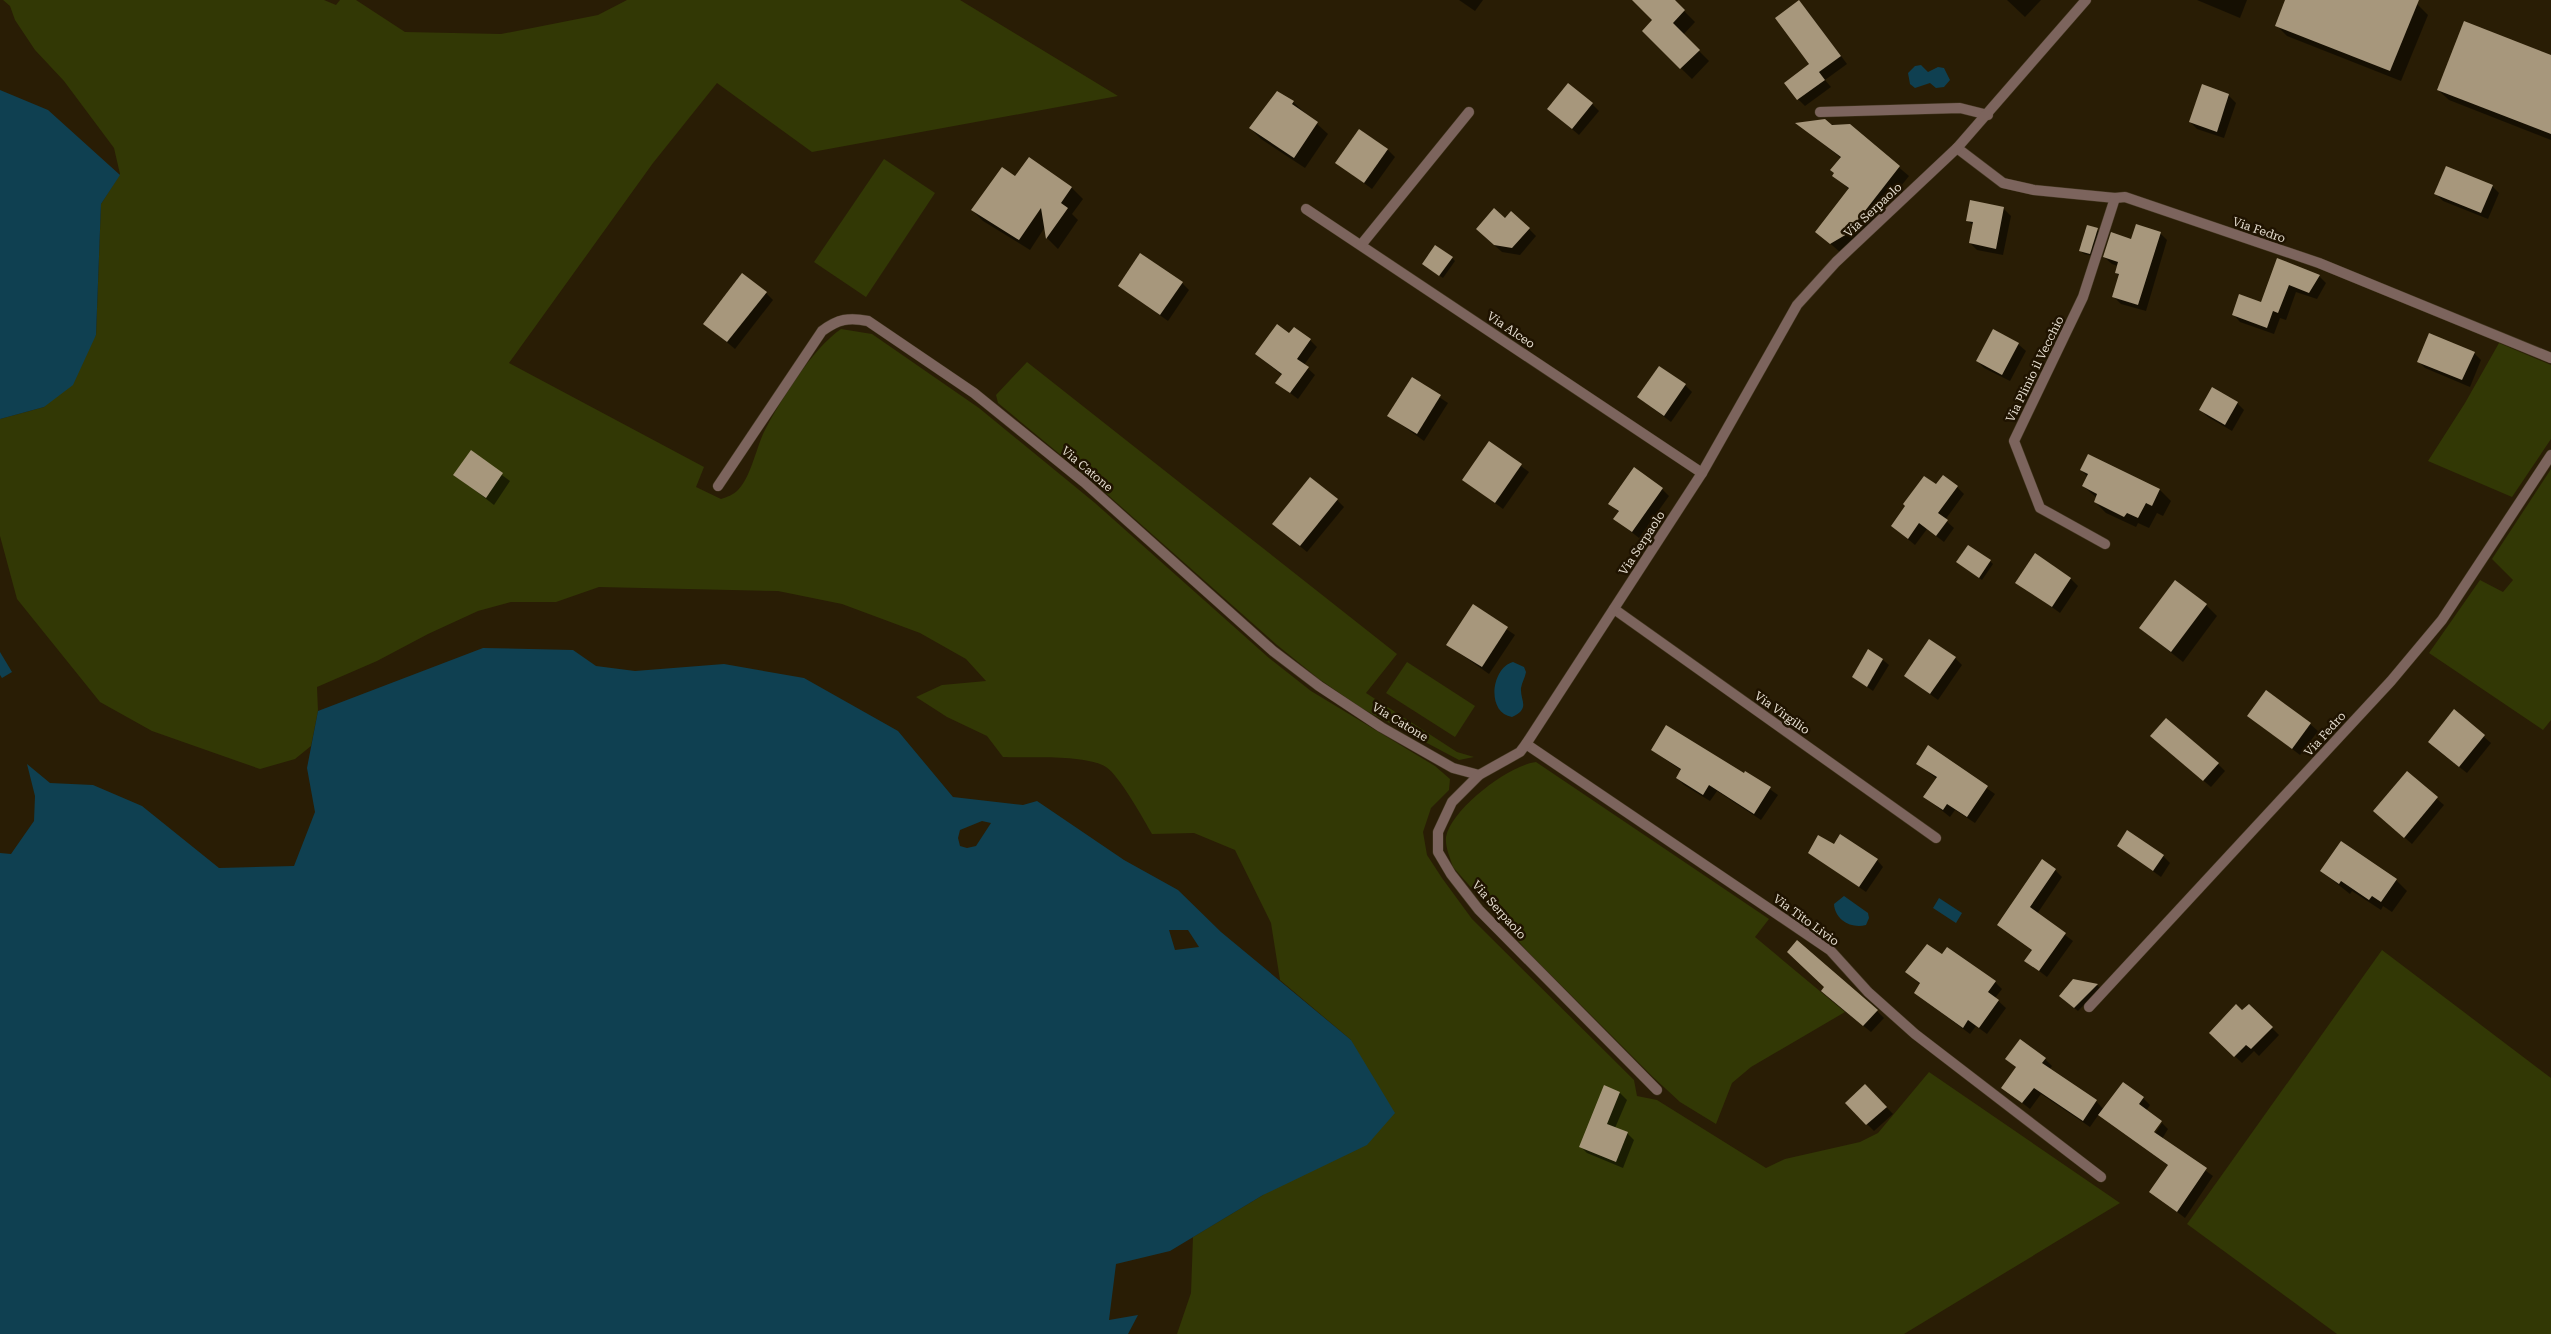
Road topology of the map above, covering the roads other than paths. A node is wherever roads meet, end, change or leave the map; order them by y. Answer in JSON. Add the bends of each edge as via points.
{"nodes":[{"id":1,"x":2086,"y":0,"type":"edge"},
{"id":2,"x":1469,"y":112,"type":"dead end"},
{"id":3,"x":1820,"y":112,"type":"dead end"},
{"id":4,"x":1988,"y":115,"type":"junction"},
{"id":5,"x":1957,"y":148,"type":"junction"},
{"id":6,"x":2115,"y":198,"type":"junction"},
{"id":7,"x":1306,"y":209,"type":"dead end"},
{"id":8,"x":1362,"y":245,"type":"junction"},
{"id":9,"x":2551,"y":358,"type":"edge"},
{"id":10,"x":2551,"y":455,"type":"edge"},
{"id":11,"x":1702,"y":473,"type":"junction"},
{"id":12,"x":718,"y":486,"type":"dead end"},
{"id":13,"x":2105,"y":544,"type":"dead end"},
{"id":14,"x":1614,"y":609,"type":"junction"},
{"id":15,"x":1526,"y":744,"type":"junction"},
{"id":16,"x":1479,"y":775,"type":"junction"},
{"id":17,"x":1936,"y":838,"type":"dead end"},
{"id":18,"x":2089,"y":1007,"type":"dead end"},
{"id":19,"x":1657,"y":1090,"type":"dead end"},
{"id":20,"x":2101,"y":1177,"type":"dead end"}],
"edges":[{"from":1,"to":4,"type":"street","name":"Via Serpaolo"},
{"from":2,"to":8,"type":"street"},
{"from":3,"to":4,"type":"street","via":[[1960,108]]},
{"from":4,"to":5,"type":"street","name":"Via Serpaolo"},
{"from":5,"to":6,"type":"street","name":"Via Fedro","via":[[2003,183],[2034,190]]},
{"from":5,"to":11,"type":"street","name":"Via Serpaolo","via":[[1836,262],[1797,305]]},
{"from":6,"to":9,"type":"street","name":"Via Fedro","via":[[2125,197],[2319,263]]},
{"from":6,"to":13,"type":"street","name":"Via Plinio il Vecchio","via":[[2083,297],[2014,441],[2040,508]]},
{"from":7,"to":8,"type":"street","name":"Via Alceo"},
{"from":8,"to":11,"type":"street","name":"Via Alceo"},
{"from":10,"to":18,"type":"street","name":"Via Fedro","via":[[2442,620]]},
{"from":11,"to":14,"type":"street","name":"Via Serpaolo"},
{"from":12,"to":16,"type":"street","name":"Via Catone","via":[[822,331],[834,322],[851,317],[868,321],[974,393],[1069,470],[1274,651],[1319,686],[1381,727],[1453,768]]},
{"from":14,"to":15,"type":"street","name":"Via Serpaolo"},
{"from":14,"to":17,"type":"street","name":"Via Virgilio"},
{"from":15,"to":16,"type":"street","name":"Via Serpaolo","via":[[1520,752]]},
{"from":15,"to":20,"type":"street","name":"Via Tito Livio","via":[[1830,950],[1868,992],[1915,1034]]},
{"from":16,"to":19,"type":"street","name":"Via Serpaolo","via":[[1452,802],[1442,818],[1438,852],[1479,910]]}]}
